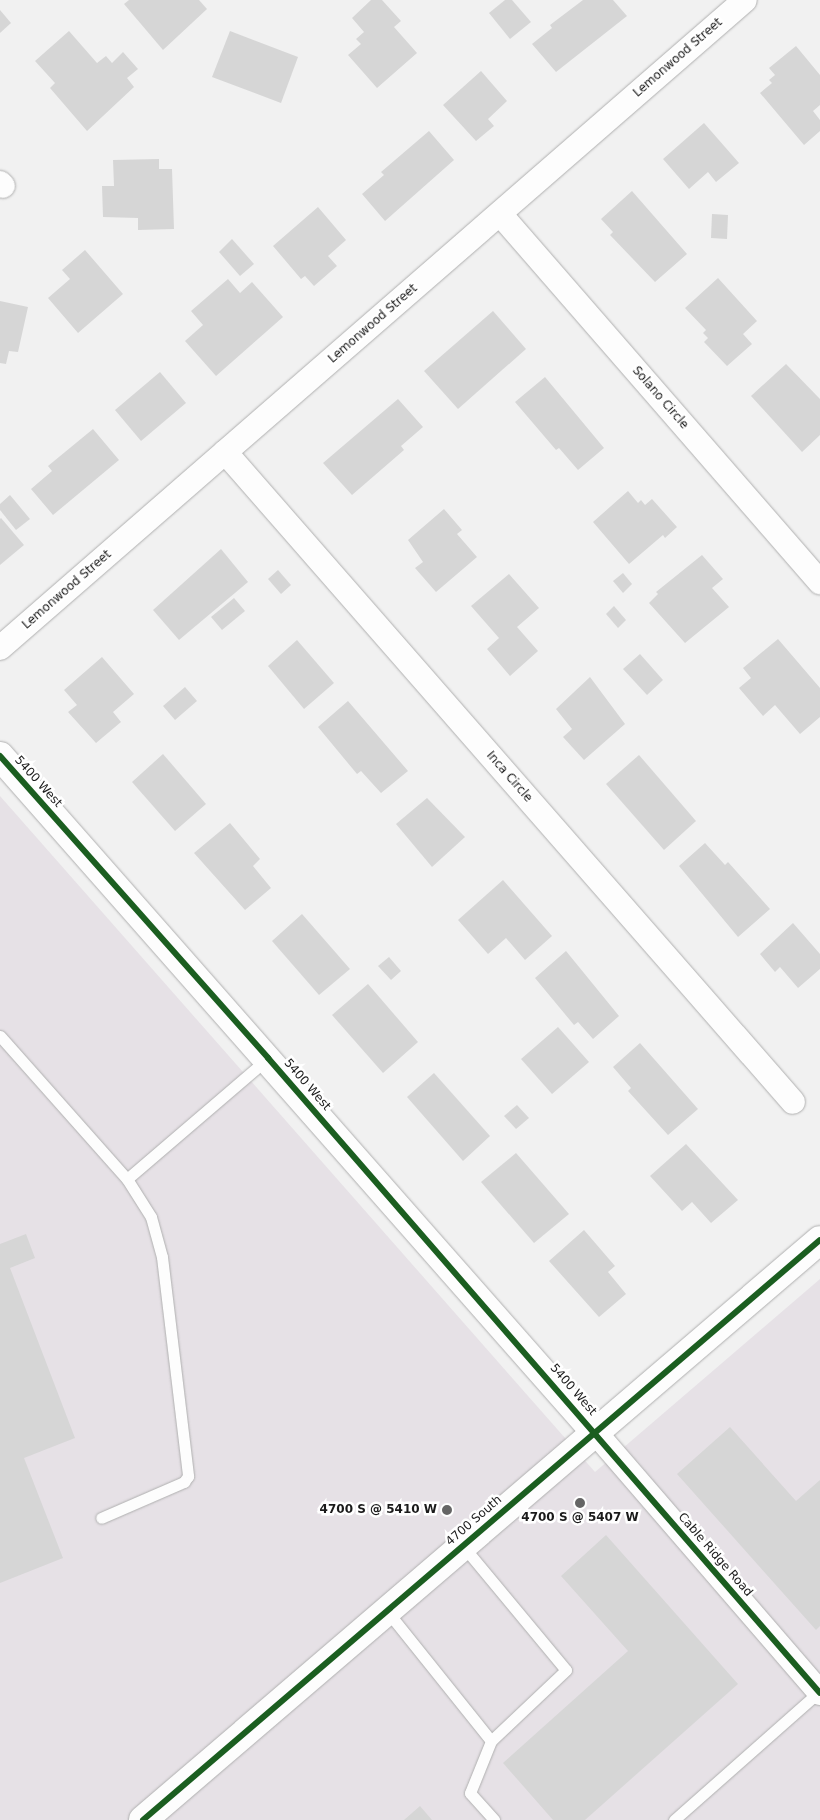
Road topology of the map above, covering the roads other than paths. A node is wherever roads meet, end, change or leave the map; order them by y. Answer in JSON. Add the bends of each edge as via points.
{"nodes":[{"id":1,"x":745,"y":0,"type":"edge"},
{"id":2,"x":500,"y":214,"type":"junction"},
{"id":3,"x":225,"y":452,"type":"junction"},
{"id":4,"x":820,"y":582,"type":"edge"},
{"id":5,"x":0,"y":648,"type":"edge"},
{"id":6,"x":0,"y":756,"type":"edge"},
{"id":7,"x":0,"y":1036,"type":"edge"},
{"id":8,"x":268,"y":1058,"type":"junction"},
{"id":9,"x":793,"y":1102,"type":"dead end"},
{"id":10,"x":127,"y":1179,"type":"junction"},
{"id":11,"x":818,"y":1246,"type":"edge"},
{"id":12,"x":594,"y":1431,"type":"junction"},
{"id":13,"x":101,"y":1518,"type":"dead end"},
{"id":14,"x":463,"y":1546,"type":"junction"},
{"id":15,"x":387,"y":1611,"type":"junction"},
{"id":16,"x":820,"y":1692,"type":"edge"},
{"id":17,"x":491,"y":1742,"type":"junction"},
{"id":18,"x":143,"y":1820,"type":"edge"},
{"id":19,"x":494,"y":1820,"type":"edge"},
{"id":20,"x":674,"y":1820,"type":"edge"}],
"edges":[{"from":1,"to":2,"type":"street","name":"Lemonwood Street"},
{"from":2,"to":3,"type":"street","name":"Lemonwood Street"},
{"from":2,"to":4,"type":"street","name":"Solano Circle"},
{"from":3,"to":5,"type":"street","name":"Lemonwood Street"},
{"from":3,"to":9,"type":"street","name":"Inca Circle"},
{"from":6,"to":8,"type":"street","name":"5400 West"},
{"from":7,"to":10,"type":"lane"},
{"from":8,"to":10,"type":"lane"},
{"from":8,"to":12,"type":"street","name":"5400 West"},
{"from":10,"to":13,"type":"lane","via":[[151,1217],[162,1257],[189,1469],[184,1482]]},
{"from":11,"to":12,"type":"street","name":"4700 South"},
{"from":12,"to":14,"type":"street","name":"4700 South"},
{"from":12,"to":16,"type":"street","name":"Cable Ridge Road"},
{"from":14,"to":15,"type":"street","name":"4700 South"},
{"from":14,"to":17,"type":"lane","via":[[566,1670]]},
{"from":15,"to":17,"type":"lane"},
{"from":15,"to":18,"type":"street","name":"4700 South"},
{"from":16,"to":20,"type":"lane"},
{"from":17,"to":19,"type":"lane","via":[[470,1793]]}]}
